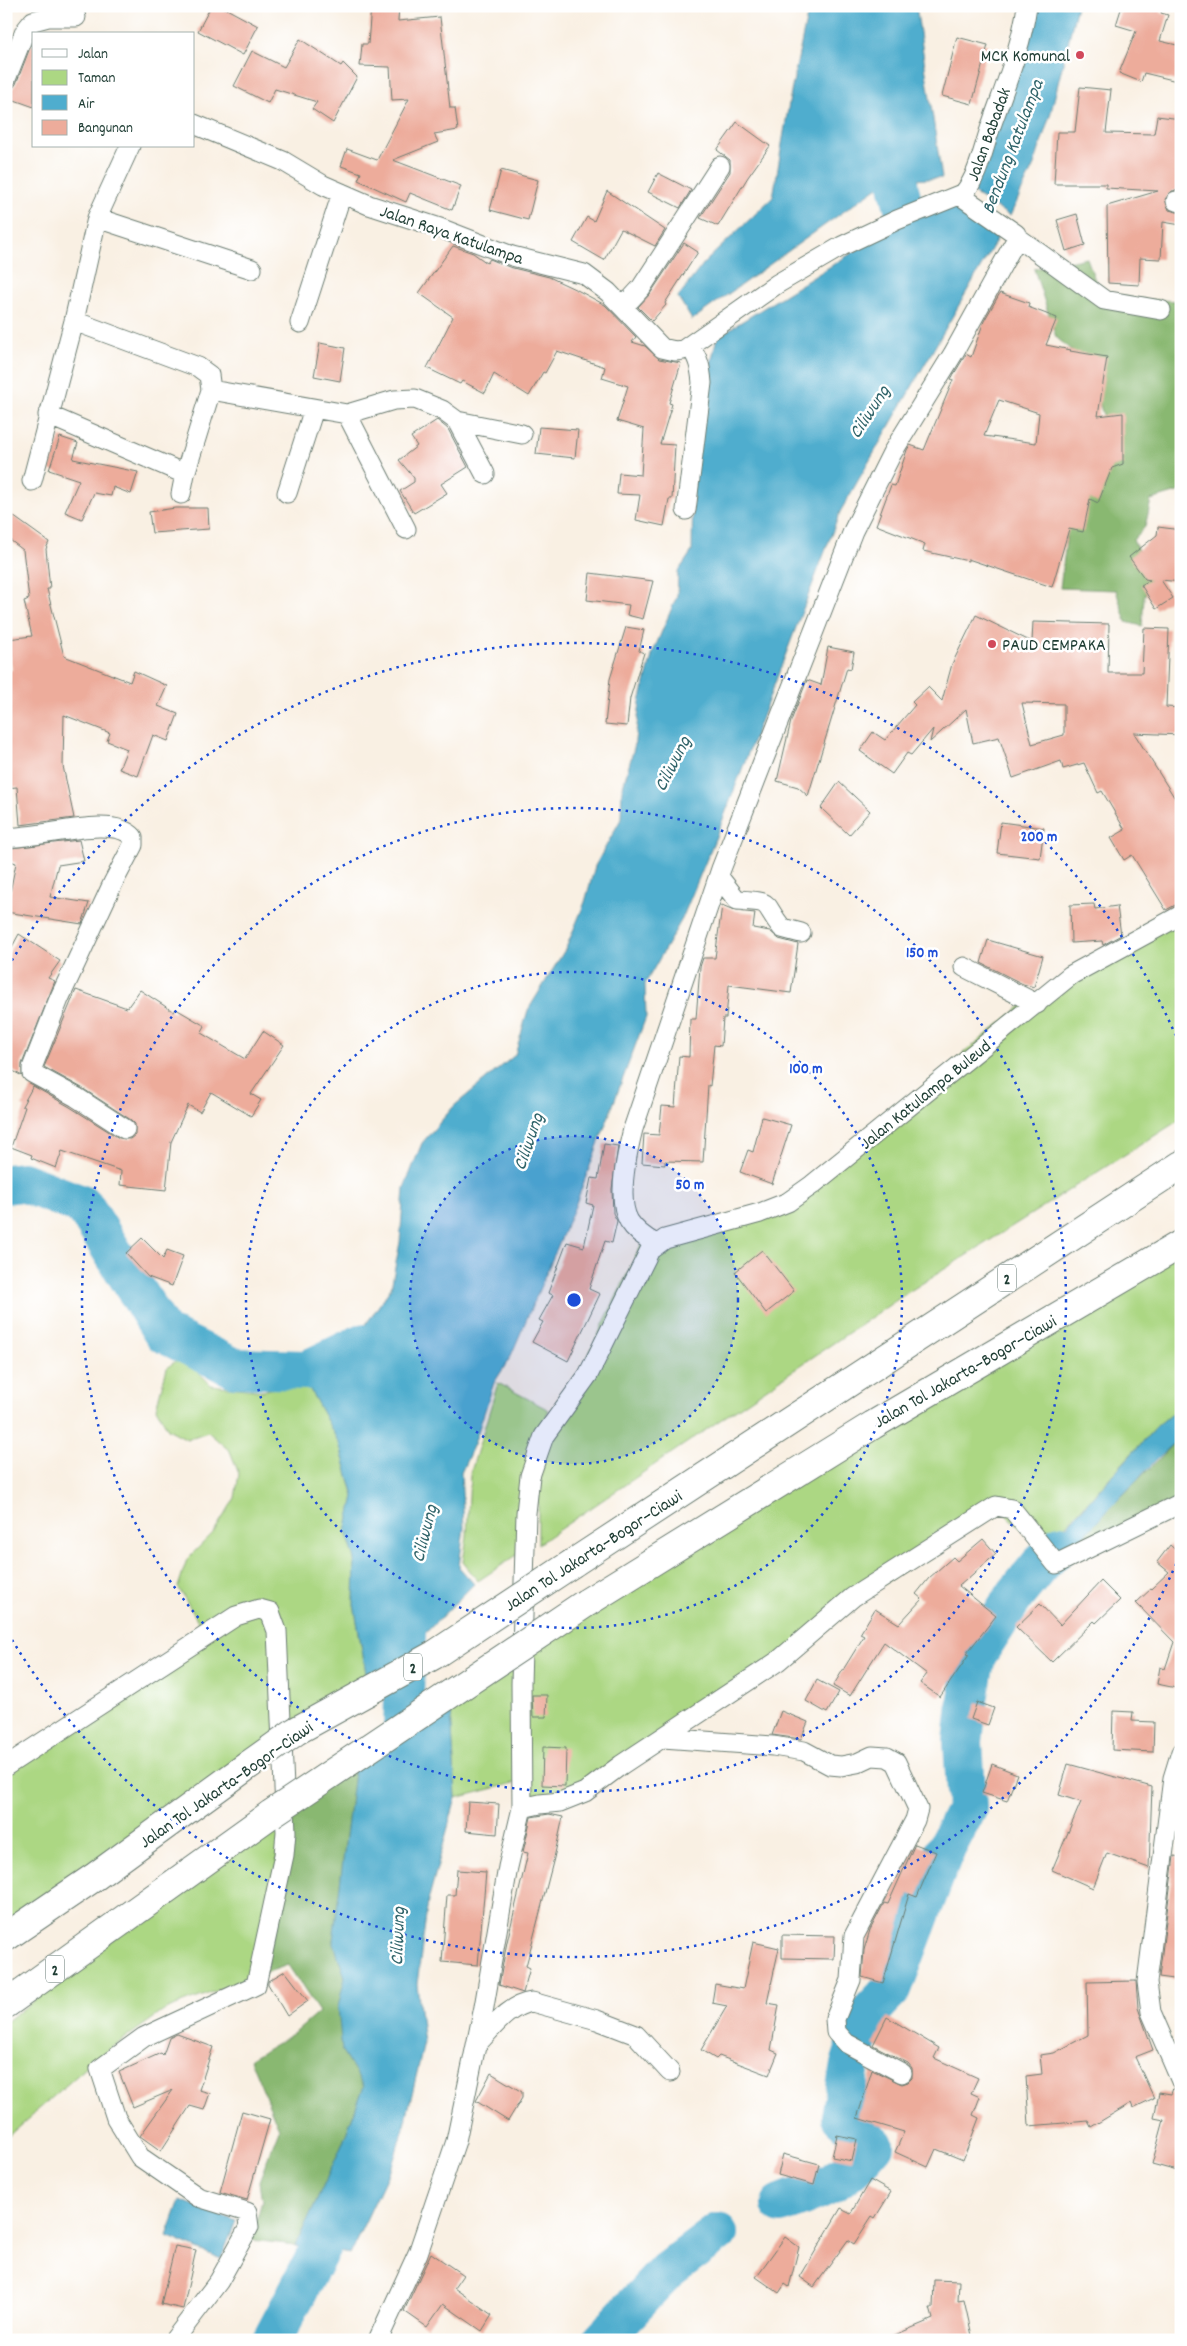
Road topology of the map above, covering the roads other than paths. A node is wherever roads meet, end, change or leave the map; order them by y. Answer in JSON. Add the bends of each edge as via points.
{"nodes":[{"id":1,"x":1027,"y":6,"type":"edge"},
{"id":2,"x":76,"y":19,"type":"edge"},
{"id":3,"x":6,"y":79,"type":"edge"},
{"id":4,"x":195,"y":124,"type":"edge"},
{"id":5,"x":129,"y":148,"type":"edge"},
{"id":6,"x":720,"y":166,"type":"dead end"},
{"id":7,"x":342,"y":193,"type":"junction"},
{"id":8,"x":962,"y":199,"type":"junction"},
{"id":9,"x":97,"y":218,"type":"junction"},
{"id":10,"x":1012,"y":233,"type":"junction"},
{"id":11,"x":252,"y":269,"type":"dead end"},
{"id":12,"x":618,"y":302,"type":"junction"},
{"id":13,"x":1161,"y":310,"type":"dead end"},
{"id":14,"x":74,"y":321,"type":"junction"},
{"id":15,"x":300,"y":323,"type":"dead end"},
{"id":16,"x":691,"y":345,"type":"junction"},
{"id":17,"x":211,"y":390,"type":"junction"},
{"id":18,"x":314,"y":409,"type":"junction"},
{"id":19,"x":347,"y":414,"type":"junction"},
{"id":20,"x":48,"y":415,"type":"junction"},
{"id":21,"x":458,"y":421,"type":"junction"},
{"id":22,"x":522,"y":434,"type":"dead end"},
{"id":23,"x":185,"y":474,"type":"junction"},
{"id":24,"x":485,"y":474,"type":"dead end"},
{"id":25,"x":32,"y":481,"type":"dead end"},
{"id":26,"x":287,"y":492,"type":"dead end"},
{"id":27,"x":181,"y":494,"type":"dead end"},
{"id":28,"x":686,"y":510,"type":"dead end"},
{"id":29,"x":406,"y":529,"type":"dead end"},
{"id":30,"x":6,"y":837,"type":"edge"},
{"id":31,"x":719,"y":877,"type":"junction"},
{"id":32,"x":1181,"y":915,"type":"edge"},
{"id":33,"x":801,"y":932,"type":"dead end"},
{"id":34,"x":964,"y":967,"type":"dead end"},
{"id":35,"x":1037,"y":1004,"type":"junction"},
{"id":36,"x":125,"y":1129,"type":"dead end"},
{"id":37,"x":1181,"y":1165,"type":"edge"},
{"id":38,"x":656,"y":1244,"type":"junction"},
{"id":39,"x":1181,"y":1244,"type":"edge"},
{"id":40,"x":1181,"y":1503,"type":"edge"},
{"id":41,"x":662,"y":1738,"type":"junction"},
{"id":42,"x":1181,"y":1752,"type":"edge"},
{"id":43,"x":6,"y":1766,"type":"edge"},
{"id":44,"x":522,"y":1808,"type":"junction"},
{"id":45,"x":103,"y":1935,"type":"junction"},
{"id":46,"x":6,"y":1937,"type":"edge"},
{"id":47,"x":6,"y":2004,"type":"edge"},
{"id":48,"x":6,"y":2022,"type":"edge"},
{"id":49,"x":476,"y":2046,"type":"junction"},
{"id":50,"x":670,"y":2072,"type":"dead end"},
{"id":51,"x":902,"y":2073,"type":"dead end"},
{"id":52,"x":1181,"y":2081,"type":"edge"},
{"id":53,"x":174,"y":2340,"type":"edge"},
{"id":54,"x":378,"y":2340,"type":"edge"}],
"edges":[{"from":1,"to":8,"type":"street","name":"Jalan Babadak","via":[[1023,33],[981,158]]},
{"from":2,"to":3,"type":"street","via":[[33,21],[25,31]]},
{"from":4,"to":7,"type":"street","name":"Jalan Raya Katulampa","via":[[283,161]]},
{"from":5,"to":9,"type":"street"},
{"from":6,"to":12,"type":"street","via":[[641,288],[630,300]]},
{"from":7,"to":12,"type":"street","name":"Jalan Raya Katulampa","via":[[506,254],[584,274]]},
{"from":7,"to":15,"type":"street"},
{"from":8,"to":10,"type":"street"},
{"from":8,"to":16,"type":"street","via":[[897,220],[842,246],[777,284]]},
{"from":9,"to":11,"type":"street"},
{"from":9,"to":14,"type":"street"},
{"from":10,"to":13,"type":"street","via":[[1104,300]]},
{"from":10,"to":31,"type":"street","via":[[953,354],[892,453],[853,531]]},
{"from":12,"to":16,"type":"street","name":"Jalan Raya Katulampa","via":[[662,348],[675,351]]},
{"from":14,"to":17,"type":"street","via":[[198,367],[209,375]]},
{"from":14,"to":20,"type":"street"},
{"from":16,"to":28,"type":"street","via":[[701,368],[702,383]]},
{"from":17,"to":18,"type":"street"},
{"from":17,"to":23,"type":"street"},
{"from":18,"to":19,"type":"street"},
{"from":18,"to":26,"type":"street"},
{"from":19,"to":21,"type":"street","via":[[404,398],[426,402]]},
{"from":19,"to":29,"type":"street"},
{"from":20,"to":23,"type":"street"},
{"from":20,"to":25,"type":"street"},
{"from":21,"to":22,"type":"street"},
{"from":21,"to":24,"type":"street"},
{"from":23,"to":27,"type":"street"},
{"from":30,"to":36,"type":"street","via":[[40,836],[94,825],[120,830],[132,837],[134,845],[63,990],[32,1068],[32,1073]]},
{"from":31,"to":33,"type":"street","via":[[737,900],[767,904],[782,928]]},
{"from":31,"to":38,"type":"street","via":[[633,1128],[627,1154],[624,1209],[635,1229]]},
{"from":32,"to":35,"type":"street","name":"Jalan Katulampa Buleud","via":[[1071,975]]},
{"from":34,"to":35,"type":"street"},
{"from":35,"to":38,"type":"street","name":"Jalan Katulampa Buleud","via":[[788,1202]]},
{"from":37,"to":46,"type":"highway","name":"Jalan Tol Jakarta–Bogor–Ciawi","number":"2","bridge":true,"via":[[434,1655],[296,1731]]},
{"from":38,"to":44,"type":"street","via":[[637,1274],[588,1375],[544,1436],[530,1476],[521,1684]]},
{"from":39,"to":45,"type":"highway","name":"Jalan Tol Jakarta–Bogor–Ciawi","number":"2","bridge":true,"via":[[873,1425],[586,1603],[271,1814]]},
{"from":40,"to":41,"type":"street","via":[[1056,1564],[1012,1510],[996,1506],[853,1597],[778,1661]]},
{"from":41,"to":44,"type":"street","via":[[585,1792],[560,1802]]},
{"from":41,"to":51,"type":"street","via":[[774,1746],[804,1751],[830,1765],[857,1763],[872,1756],[887,1757],[896,1762],[918,1809],[854,1936],[851,1980],[835,2019],[836,2032],[846,2043]]},
{"from":42,"to":52,"type":"street","via":[[1173,1778],[1147,1982],[1151,2012]]},
{"from":43,"to":53,"type":"street","via":[[236,1616],[259,1609],[270,1612],[274,1619],[286,1832],[256,1985],[144,2037],[100,2069],[116,2118],[140,2157],[198,2197],[247,2212],[250,2227],[219,2281]]},
{"from":44,"to":49,"type":"street","via":[[508,1867]]},
{"from":45,"to":47,"type":"highway","name":"Jalan Tol Jakarta–Bogor–Ciawi","number":"2"},
{"from":45,"to":48,"type":"highway","via":[[85,1958]]},
{"from":49,"to":50,"type":"street","via":[[503,2016],[521,2004],[532,2002],[597,2020],[636,2035]]},
{"from":49,"to":54,"type":"street","via":[[456,2141],[418,2253]]}]}
